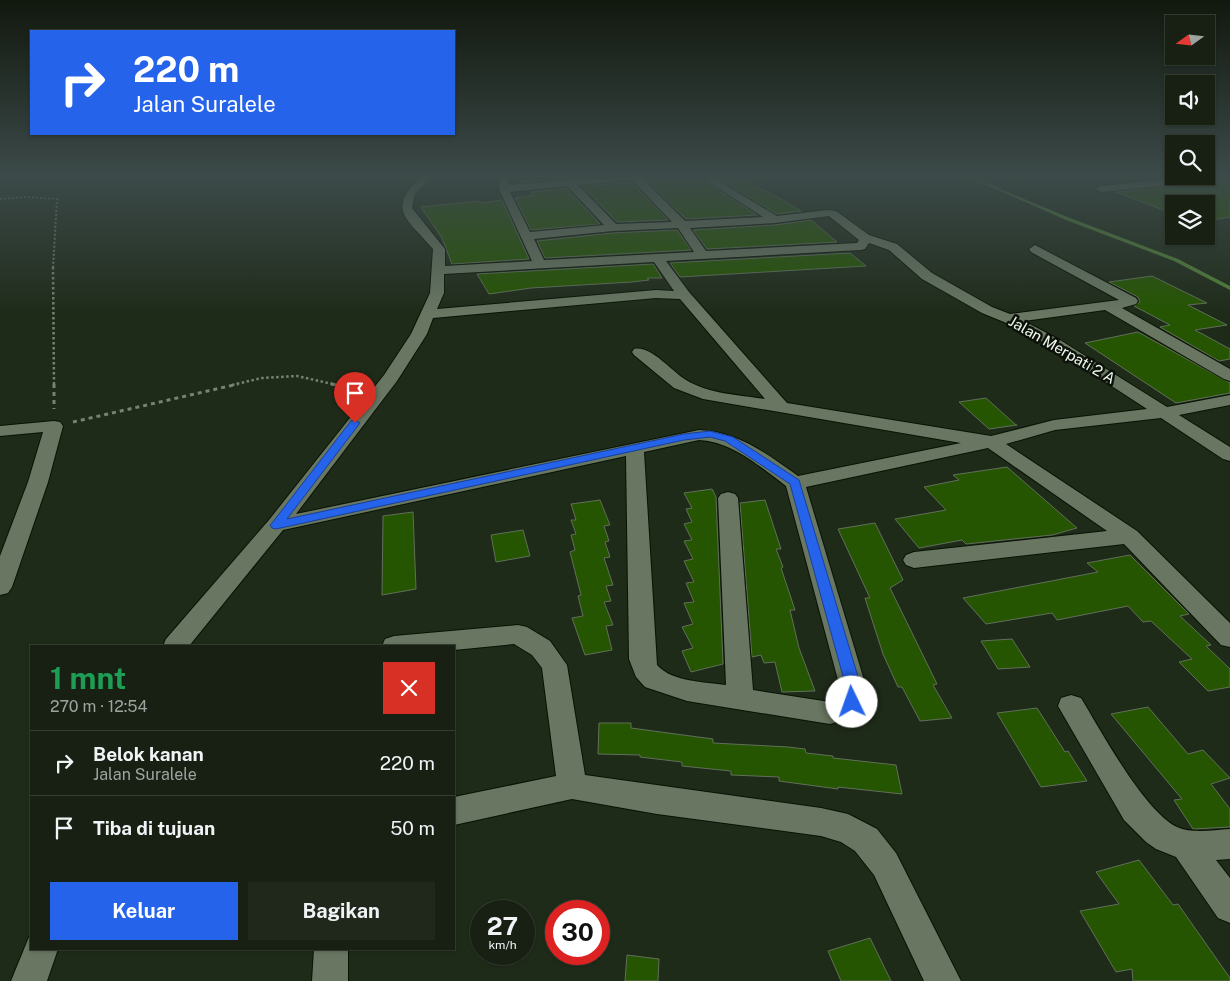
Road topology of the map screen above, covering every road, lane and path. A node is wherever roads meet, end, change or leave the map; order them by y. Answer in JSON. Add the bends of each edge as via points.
{"nodes":[{"id":1,"x":56,"y":223,"type":"edge"},
{"id":2,"x":418,"y":223,"type":"edge"},
{"id":3,"x":521,"y":223,"type":"edge"},
{"id":4,"x":608,"y":223,"type":"edge"},
{"id":5,"x":680,"y":223,"type":"edge"},
{"id":6,"x":723,"y":223,"type":"edge"},
{"id":7,"x":844,"y":223,"type":"edge"},
{"id":8,"x":682,"y":225,"type":"junction"},
{"id":9,"x":613,"y":228,"type":"junction"},
{"id":10,"x":528,"y":236,"type":"junction"},
{"id":11,"x":865,"y":238,"type":"junction"},
{"id":12,"x":1035,"y":249,"type":"dead end"},
{"id":13,"x":702,"y":255,"type":"junction"},
{"id":14,"x":658,"y":258,"type":"junction"},
{"id":15,"x":540,"y":265,"type":"junction"},
{"id":16,"x":440,"y":270,"type":"junction"},
{"id":17,"x":684,"y":295,"type":"junction"},
{"id":18,"x":1108,"y":306,"type":"junction"},
{"id":19,"x":428,"y":314,"type":"junction"},
{"id":20,"x":1009,"y":318,"type":"junction"},
{"id":21,"x":640,"y":352,"type":"dead end"},
{"id":22,"x":1230,"y":376,"type":"edge"},
{"id":23,"x":378,"y":395,"type":"junction"},
{"id":24,"x":1230,"y":400,"type":"edge"},
{"id":25,"x":781,"y":407,"type":"junction"},
{"id":26,"x":1162,"y":413,"type":"junction"},
{"id":27,"x":54,"y":426,"type":"junction"},
{"id":28,"x":0,"y":431,"type":"edge"},
{"id":29,"x":991,"y":442,"type":"junction"},
{"id":30,"x":635,"y":449,"type":"junction"},
{"id":31,"x":1230,"y":455,"type":"edge"},
{"id":32,"x":795,"y":483,"type":"junction"},
{"id":33,"x":728,"y":498,"type":"dead end"},
{"id":34,"x":276,"y":525,"type":"junction"},
{"id":35,"x":1130,"y":536,"type":"junction"},
{"id":36,"x":914,"y":560,"type":"dead end"},
{"id":37,"x":0,"y":587,"type":"edge"},
{"id":38,"x":1230,"y":638,"type":"edge"},
{"id":39,"x":176,"y":645,"type":"edge"},
{"id":40,"x":404,"y":645,"type":"edge"},
{"id":41,"x":740,"y":699,"type":"junction"},
{"id":42,"x":1071,"y":706,"type":"dead end"},
{"id":43,"x":572,"y":786,"type":"junction"},
{"id":44,"x":455,"y":810,"type":"edge"},
{"id":45,"x":1230,"y":844,"type":"edge"},
{"id":46,"x":1187,"y":846,"type":"junction"},
{"id":47,"x":1230,"y":906,"type":"edge"},
{"id":48,"x":41,"y":950,"type":"edge"},
{"id":49,"x":331,"y":950,"type":"edge"},
{"id":50,"x":29,"y":981,"type":"edge"},
{"id":51,"x":330,"y":981,"type":"edge"},
{"id":52,"x":943,"y":981,"type":"edge"}],
"edges":[{"from":1,"to":27,"type":"path","via":[[52,285]]},
{"from":2,"to":16,"type":"street","via":[[440,249]]},
{"from":3,"to":10,"type":"street"},
{"from":4,"to":9,"type":"street"},
{"from":5,"to":8,"type":"street"},
{"from":6,"to":8,"type":"street","name":"Jalan Merpati 2 A"},
{"from":7,"to":11,"type":"street","name":"Jalan Merpati 2 A"},
{"from":8,"to":9,"type":"street","name":"Jalan Merpati 2 A"},
{"from":8,"to":13,"type":"street"},
{"from":9,"to":10,"type":"street","name":"Jalan Merpati 2 A"},
{"from":10,"to":15,"type":"street"},
{"from":11,"to":13,"type":"street","via":[[861,246]]},
{"from":11,"to":20,"type":"street","name":"Jalan Merpati 2 A","via":[[893,247],[926,276]]},
{"from":12,"to":18,"type":"street","via":[[1131,301]]},
{"from":13,"to":14,"type":"street"},
{"from":14,"to":15,"type":"street"},
{"from":14,"to":17,"type":"street"},
{"from":15,"to":16,"type":"street"},
{"from":16,"to":19,"type":"street","via":[[437,293]]},
{"from":17,"to":19,"type":"street","via":[[656,294]]},
{"from":17,"to":25,"type":"street"},
{"from":18,"to":20,"type":"street"},
{"from":18,"to":22,"type":"street"},
{"from":19,"to":23,"type":"street","via":[[419,334]]},
{"from":20,"to":26,"type":"street","name":"Jalan Merpati 2 A","via":[[1055,343]]},
{"from":21,"to":25,"type":"street","via":[[692,390]]},
{"from":23,"to":27,"type":"path","via":[[298,376],[272,377]]},
{"from":23,"to":34,"type":"street"},
{"from":24,"to":26,"type":"street"},
{"from":25,"to":29,"type":"street"},
{"from":26,"to":29,"type":"street","via":[[1054,425]]},
{"from":26,"to":31,"type":"street","name":"Jalan Merpati 2 A"},
{"from":27,"to":28,"type":"street"},
{"from":27,"to":37,"type":"street","via":[[38,482]]},
{"from":29,"to":32,"type":"street"},
{"from":29,"to":35,"type":"street"},
{"from":30,"to":32,"type":"street","via":[[710,434],[729,439]]},
{"from":30,"to":34,"type":"street"},
{"from":30,"to":41,"type":"street","via":[[645,670],[654,680],[687,690]]},
{"from":32,"to":41,"type":"street","via":[[852,680],[852,702],[844,709],[830,713]]},
{"from":33,"to":41,"type":"street"},
{"from":34,"to":39,"type":"street"},
{"from":35,"to":36,"type":"street"},
{"from":35,"to":38,"type":"street"},
{"from":40,"to":43,"type":"street","via":[[518,634],[541,648],[554,665]]},
{"from":42,"to":46,"type":"street","via":[[1135,810],[1164,837]]},
{"from":43,"to":44,"type":"street"},
{"from":43,"to":52,"type":"street","via":[[821,822],[848,829],[866,840],[885,864]]},
{"from":45,"to":46,"type":"street"},
{"from":46,"to":47,"type":"street"},
{"from":48,"to":50,"type":"street"},
{"from":49,"to":51,"type":"street"}]}
